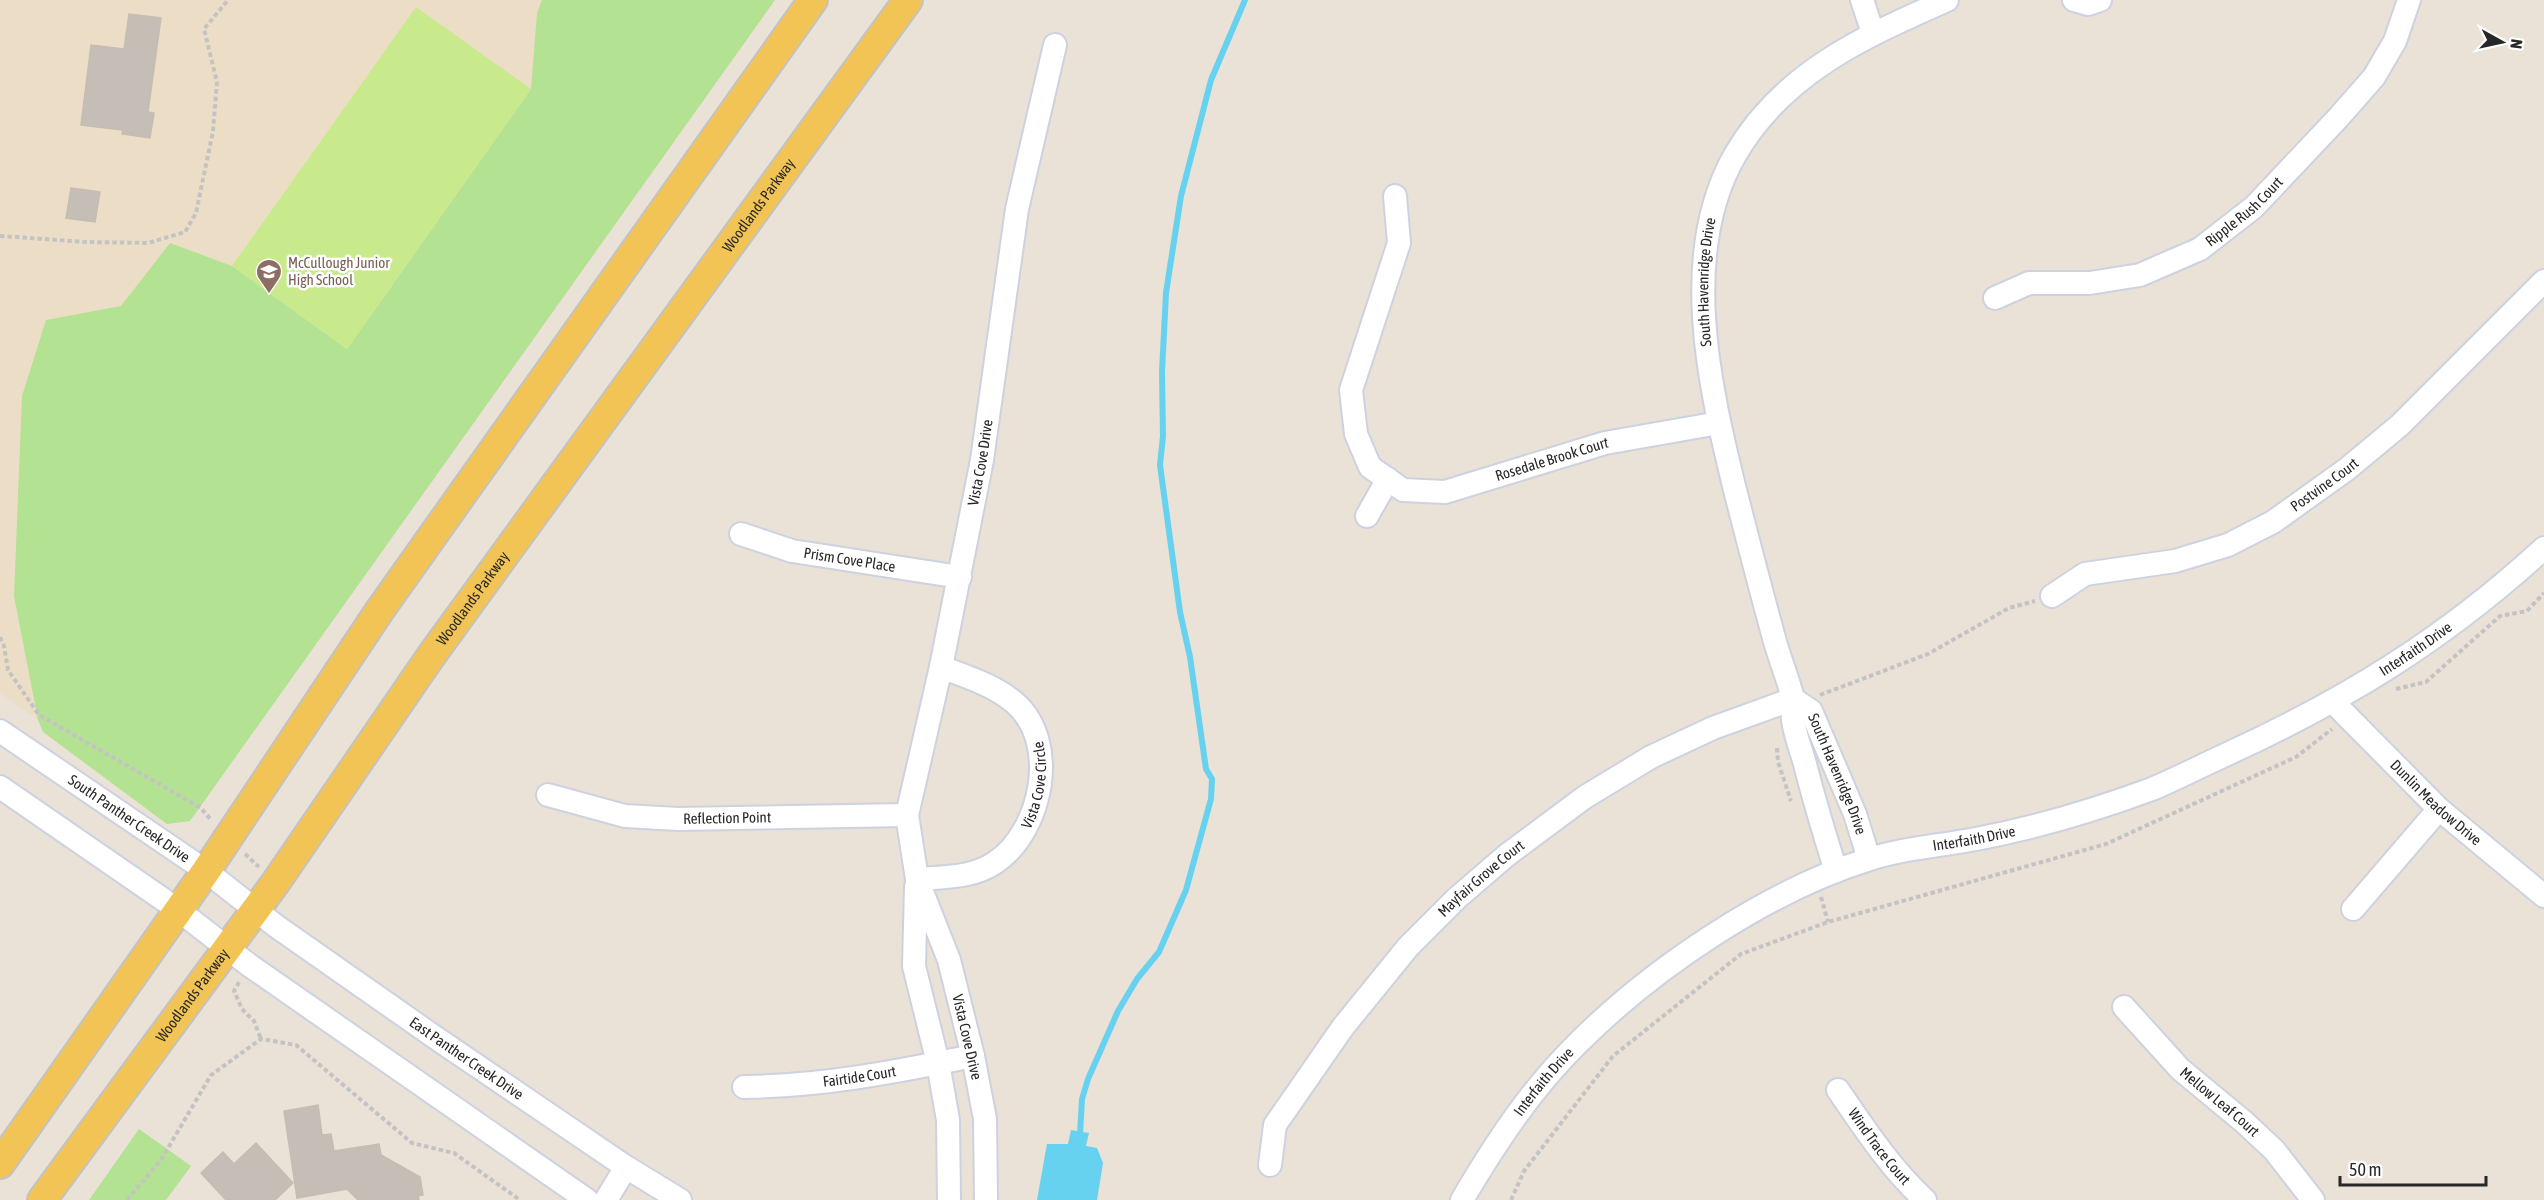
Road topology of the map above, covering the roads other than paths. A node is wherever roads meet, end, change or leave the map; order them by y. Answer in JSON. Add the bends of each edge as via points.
{"nodes":[{"id":1,"x":813,"y":0,"type":"edge"},
{"id":2,"x":908,"y":0,"type":"edge"},
{"id":3,"x":1862,"y":0,"type":"edge"},
{"id":4,"x":1947,"y":0,"type":"edge"},
{"id":5,"x":2074,"y":0,"type":"edge"},
{"id":6,"x":2100,"y":0,"type":"edge"},
{"id":7,"x":2409,"y":0,"type":"edge"},
{"id":8,"x":1873,"y":33,"type":"junction"},
{"id":9,"x":1055,"y":45,"type":"dead end"},
{"id":10,"x":1395,"y":196,"type":"dead end"},
{"id":11,"x":2544,"y":280,"type":"edge"},
{"id":12,"x":1995,"y":297,"type":"dead end"},
{"id":13,"x":1719,"y":423,"type":"junction"},
{"id":14,"x":1388,"y":479,"type":"junction"},
{"id":15,"x":1367,"y":516,"type":"dead end"},
{"id":16,"x":741,"y":534,"type":"dead end"},
{"id":17,"x":2544,"y":548,"type":"edge"},
{"id":18,"x":960,"y":577,"type":"junction"},
{"id":19,"x":2052,"y":596,"type":"road end"},
{"id":20,"x":941,"y":667,"type":"junction"},
{"id":21,"x":1793,"y":699,"type":"junction"},
{"id":22,"x":2340,"y":709,"type":"junction"},
{"id":23,"x":0,"y":731,"type":"edge"},
{"id":24,"x":0,"y":786,"type":"edge"},
{"id":25,"x":548,"y":795,"type":"dead end"},
{"id":26,"x":2439,"y":809,"type":"junction"},
{"id":27,"x":907,"y":815,"type":"junction"},
{"id":28,"x":1869,"y":859,"type":"junction"},
{"id":29,"x":206,"y":870,"type":"junction"},
{"id":30,"x":1827,"y":876,"type":"junction"},
{"id":31,"x":917,"y":879,"type":"junction"},
{"id":32,"x":2544,"y":896,"type":"edge"},
{"id":33,"x":177,"y":909,"type":"junction"},
{"id":34,"x":2353,"y":909,"type":"dead end"},
{"id":35,"x":256,"y":910,"type":"junction"},
{"id":36,"x":227,"y":949,"type":"junction"},
{"id":37,"x":2124,"y":1007,"type":"dead end"},
{"id":38,"x":973,"y":1056,"type":"junction"},
{"id":39,"x":938,"y":1063,"type":"junction"},
{"id":40,"x":744,"y":1087,"type":"dead end"},
{"id":41,"x":1838,"y":1090,"type":"dead end"},
{"id":42,"x":0,"y":1164,"type":"edge"},
{"id":43,"x":1269,"y":1165,"type":"dead end"},
{"id":44,"x":626,"y":1167,"type":"junction"},
{"id":45,"x":42,"y":1200,"type":"edge"},
{"id":46,"x":587,"y":1200,"type":"edge"},
{"id":47,"x":606,"y":1200,"type":"edge"},
{"id":48,"x":680,"y":1200,"type":"edge"},
{"id":49,"x":949,"y":1200,"type":"edge"},
{"id":50,"x":986,"y":1200,"type":"edge"},
{"id":51,"x":1462,"y":1200,"type":"edge"},
{"id":52,"x":1925,"y":1200,"type":"edge"},
{"id":53,"x":2313,"y":1200,"type":"edge"}],
"edges":[{"from":1,"to":29,"type":"main road","via":[[380,610]]},
{"from":2,"to":35,"type":"main road","name":"Woodlands Parkway","via":[[431,656]]},
{"from":3,"to":8,"type":"street"},
{"from":4,"to":8,"type":"street","name":"South Havenridge Drive"},
{"from":5,"to":6,"type":"street","via":[[2088,4]]},
{"from":7,"to":12,"type":"street","name":"Ripple Rush Court","via":[[2395,41],[2374,77],[2254,207],[2200,249],[2140,275],[2090,283],[2029,283]]},
{"from":8,"to":13,"type":"street","name":"South Havenridge Drive","via":[[1804,75],[1775,102],[1753,128],[1722,183],[1708,236],[1705,285],[1709,369]]},
{"from":9,"to":18,"type":"street","name":"Vista Cove Drive","via":[[1017,209],[982,460]]},
{"from":10,"to":14,"type":"street","name":"Rosedale Brook Court","via":[[1399,243],[1351,390],[1356,434],[1370,467]]},
{"from":11,"to":19,"type":"street","name":"Postvine Court","via":[[2400,425],[2332,481],[2273,522],[2228,545],[2175,561],[2085,574]]},
{"from":13,"to":14,"type":"street","name":"Rosedale Brook Court","via":[[1605,443],[1445,492],[1403,490]]},
{"from":13,"to":21,"type":"street","name":"South Havenridge Drive"},
{"from":14,"to":15,"type":"street"},
{"from":16,"to":18,"type":"street","name":"Prism Cove Place","via":[[792,551]]},
{"from":17,"to":22,"type":"street","name":"Interfaith Drive"},
{"from":18,"to":20,"type":"street","name":"Vista Cove Drive"},
{"from":20,"to":27,"type":"street","name":"Vista Cove Drive"},
{"from":20,"to":31,"type":"street","name":"Vista Cove Circle","via":[[990,686],[1016,704],[1032,726],[1040,749],[1041,773],[1028,824],[997,862],[973,874]]},
{"from":21,"to":28,"type":"street","name":"South Havenridge Drive","via":[[1812,711],[1855,814]]},
{"from":21,"to":30,"type":"street","name":"South Havenridge Drive","via":[[1793,720],[1819,816]]},
{"from":21,"to":43,"type":"street","name":"Mayfair Grove Court","via":[[1713,728],[1651,757],[1585,796],[1458,898],[1408,947],[1337,1037],[1275,1125]]},
{"from":22,"to":26,"type":"street","name":"Dunlin Meadow Drive"},
{"from":22,"to":28,"type":"street","name":"Interfaith Drive","via":[[2292,725],[2154,788],[2111,802],[1976,839]]},
{"from":23,"to":29,"type":"street","name":"South Panther Creek Drive"},
{"from":24,"to":33,"type":"street"},
{"from":25,"to":27,"type":"street","name":"Reflection Point","via":[[625,816],[678,819]]},
{"from":26,"to":32,"type":"street","name":"Dunlin Meadow Drive"},
{"from":26,"to":34,"type":"street"},
{"from":27,"to":31,"type":"street","name":"Vista Cove Drive"},
{"from":28,"to":30,"type":"street","name":"Interfaith Drive"},
{"from":29,"to":33,"type":"main road"},
{"from":29,"to":35,"type":"street","name":"South Panther Creek Drive"},
{"from":30,"to":51,"type":"street","name":"Interfaith Drive","via":[[1735,921],[1675,962],[1578,1042],[1514,1119]]},
{"from":31,"to":38,"type":"street","name":"Vista Cove Drive","via":[[949,960]]},
{"from":31,"to":39,"type":"street","name":"Vista Cove Drive","via":[[914,966]]},
{"from":33,"to":36,"type":"street"},
{"from":33,"to":42,"type":"main road"},
{"from":35,"to":36,"type":"main road","name":"Woodlands Parkway"},
{"from":35,"to":44,"type":"street","name":"East Panther Creek Drive"},
{"from":36,"to":45,"type":"main road","name":"Woodlands Parkway"},
{"from":36,"to":46,"type":"street"},
{"from":37,"to":53,"type":"street","name":"Mellow Leaf Court","via":[[2180,1069],[2274,1150]]},
{"from":38,"to":39,"type":"street","name":"Fairtide Court"},
{"from":38,"to":50,"type":"street","name":"Vista Cove Drive","via":[[985,1119]]},
{"from":39,"to":40,"type":"street","name":"Fairtide Court","via":[[859,1079],[789,1087]]},
{"from":39,"to":49,"type":"street","name":"Vista Cove Drive","via":[[948,1120]]},
{"from":41,"to":52,"type":"street","name":"Wind Trace Court","via":[[1879,1150]]},
{"from":44,"to":47,"type":"street"},
{"from":44,"to":48,"type":"street","name":"East Panther Creek Drive"}]}
